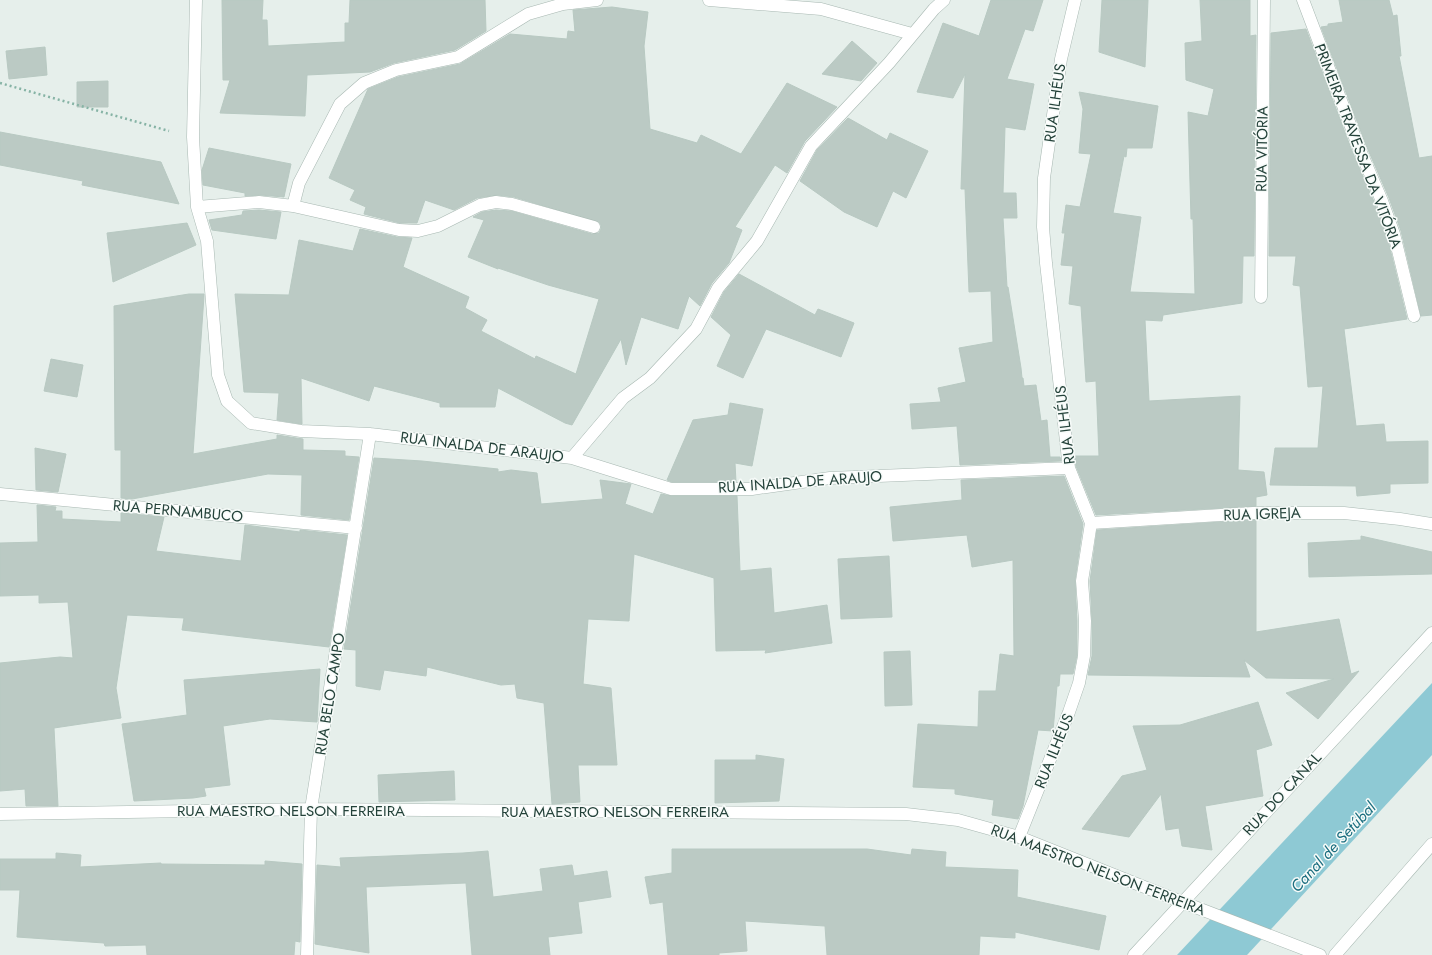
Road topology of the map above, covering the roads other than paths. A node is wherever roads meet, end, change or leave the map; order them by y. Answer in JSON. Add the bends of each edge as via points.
{"nodes":[{"id":1,"x":196,"y":0,"type":"edge"},
{"id":2,"x":597,"y":0,"type":"edge"},
{"id":3,"x":709,"y":0,"type":"edge"},
{"id":4,"x":944,"y":0,"type":"edge"},
{"id":5,"x":1075,"y":0,"type":"edge"},
{"id":6,"x":1264,"y":0,"type":"edge"},
{"id":7,"x":1303,"y":0,"type":"edge"},
{"id":8,"x":912,"y":34,"type":"junction"},
{"id":9,"x":293,"y":206,"type":"junction"},
{"id":10,"x":197,"y":207,"type":"junction"},
{"id":11,"x":594,"y":227,"type":"dead end"},
{"id":12,"x":1261,"y":298,"type":"dead end"},
{"id":13,"x":1414,"y":316,"type":"dead end"},
{"id":14,"x":370,"y":434,"type":"junction"},
{"id":15,"x":572,"y":458,"type":"junction"},
{"id":16,"x":1069,"y":468,"type":"junction"},
{"id":17,"x":0,"y":494,"type":"edge"},
{"id":18,"x":1091,"y":523,"type":"junction"},
{"id":19,"x":1432,"y":524,"type":"edge"},
{"id":20,"x":356,"y":528,"type":"junction"},
{"id":21,"x":1432,"y":633,"type":"edge"},
{"id":22,"x":312,"y":809,"type":"junction"},
{"id":23,"x":0,"y":814,"type":"edge"},
{"id":24,"x":1019,"y":837,"type":"junction"},
{"id":25,"x":1432,"y":844,"type":"edge"},
{"id":26,"x":1182,"y":902,"type":"junction"},
{"id":27,"x":307,"y":955,"type":"edge"},
{"id":28,"x":1134,"y":955,"type":"edge"},
{"id":29,"x":1320,"y":955,"type":"edge"},
{"id":30,"x":1335,"y":955,"type":"edge"}],
"edges":[{"from":1,"to":10,"type":"street","via":[[193,137]]},
{"from":2,"to":9,"type":"street","via":[[563,4],[528,14],[458,57],[396,70],[364,83],[340,104],[299,183]]},
{"from":3,"to":8,"type":"street","via":[[821,10]]},
{"from":4,"to":8,"type":"street"},
{"from":5,"to":16,"type":"street","name":"RUA ILHÉUS","via":[[1061,59],[1044,185],[1043,227]]},
{"from":6,"to":12,"type":"street","name":"RUA VITÓRIA"},
{"from":7,"to":13,"type":"street","name":"PRIMEIRA TRAVESSA DA VITÓRIA","via":[[1394,234]]},
{"from":8,"to":15,"type":"street","via":[[889,63],[811,146],[757,241],[718,288],[696,329],[650,378],[623,398]]},
{"from":9,"to":10,"type":"street","via":[[259,202]]},
{"from":9,"to":11,"type":"street","via":[[399,230],[418,231],[438,226],[480,205],[496,202],[512,204]]},
{"from":10,"to":14,"type":"street","name":"RUA INALDA DE ARAUJO","via":[[207,241],[218,376],[227,401],[251,423],[301,431]]},
{"from":14,"to":15,"type":"street","name":"RUA INALDA DE ARAUJO"},
{"from":14,"to":20,"type":"street","name":"RUA BELO CAMPO"},
{"from":15,"to":16,"type":"street","name":"RUA INALDA DE ARAUJO","via":[[670,489],[752,489],[830,478]]},
{"from":16,"to":18,"type":"street","name":"RUA ILHÉUS"},
{"from":17,"to":20,"type":"street","name":"RUA PERNAMBUCO"},
{"from":18,"to":19,"type":"street","name":"RUA IGREJA","via":[[1253,513],[1344,513]]},
{"from":18,"to":24,"type":"street","name":"RUA ILHÉUS","via":[[1082,581],[1084,656],[1079,683]]},
{"from":20,"to":22,"type":"street","name":"RUA BELO CAMPO"},
{"from":21,"to":26,"type":"street","name":"RUA DO CANAL"},
{"from":22,"to":23,"type":"street","name":"RUA MAESTRO NELSON FERREIRA"},
{"from":22,"to":24,"type":"street","name":"RUA MAESTRO NELSON FERREIRA","via":[[906,814],[958,820]]},
{"from":22,"to":27,"type":"street","name":"RUA BELO CAMPO"},
{"from":24,"to":26,"type":"street","name":"RUA MAESTRO NELSON FERREIRA"},
{"from":25,"to":30,"type":"street"},
{"from":26,"to":28,"type":"street","name":"RUA DO CANAL"},
{"from":26,"to":29,"type":"street","name":"RUA MAESTRO NELSON FERREIRA"}]}
